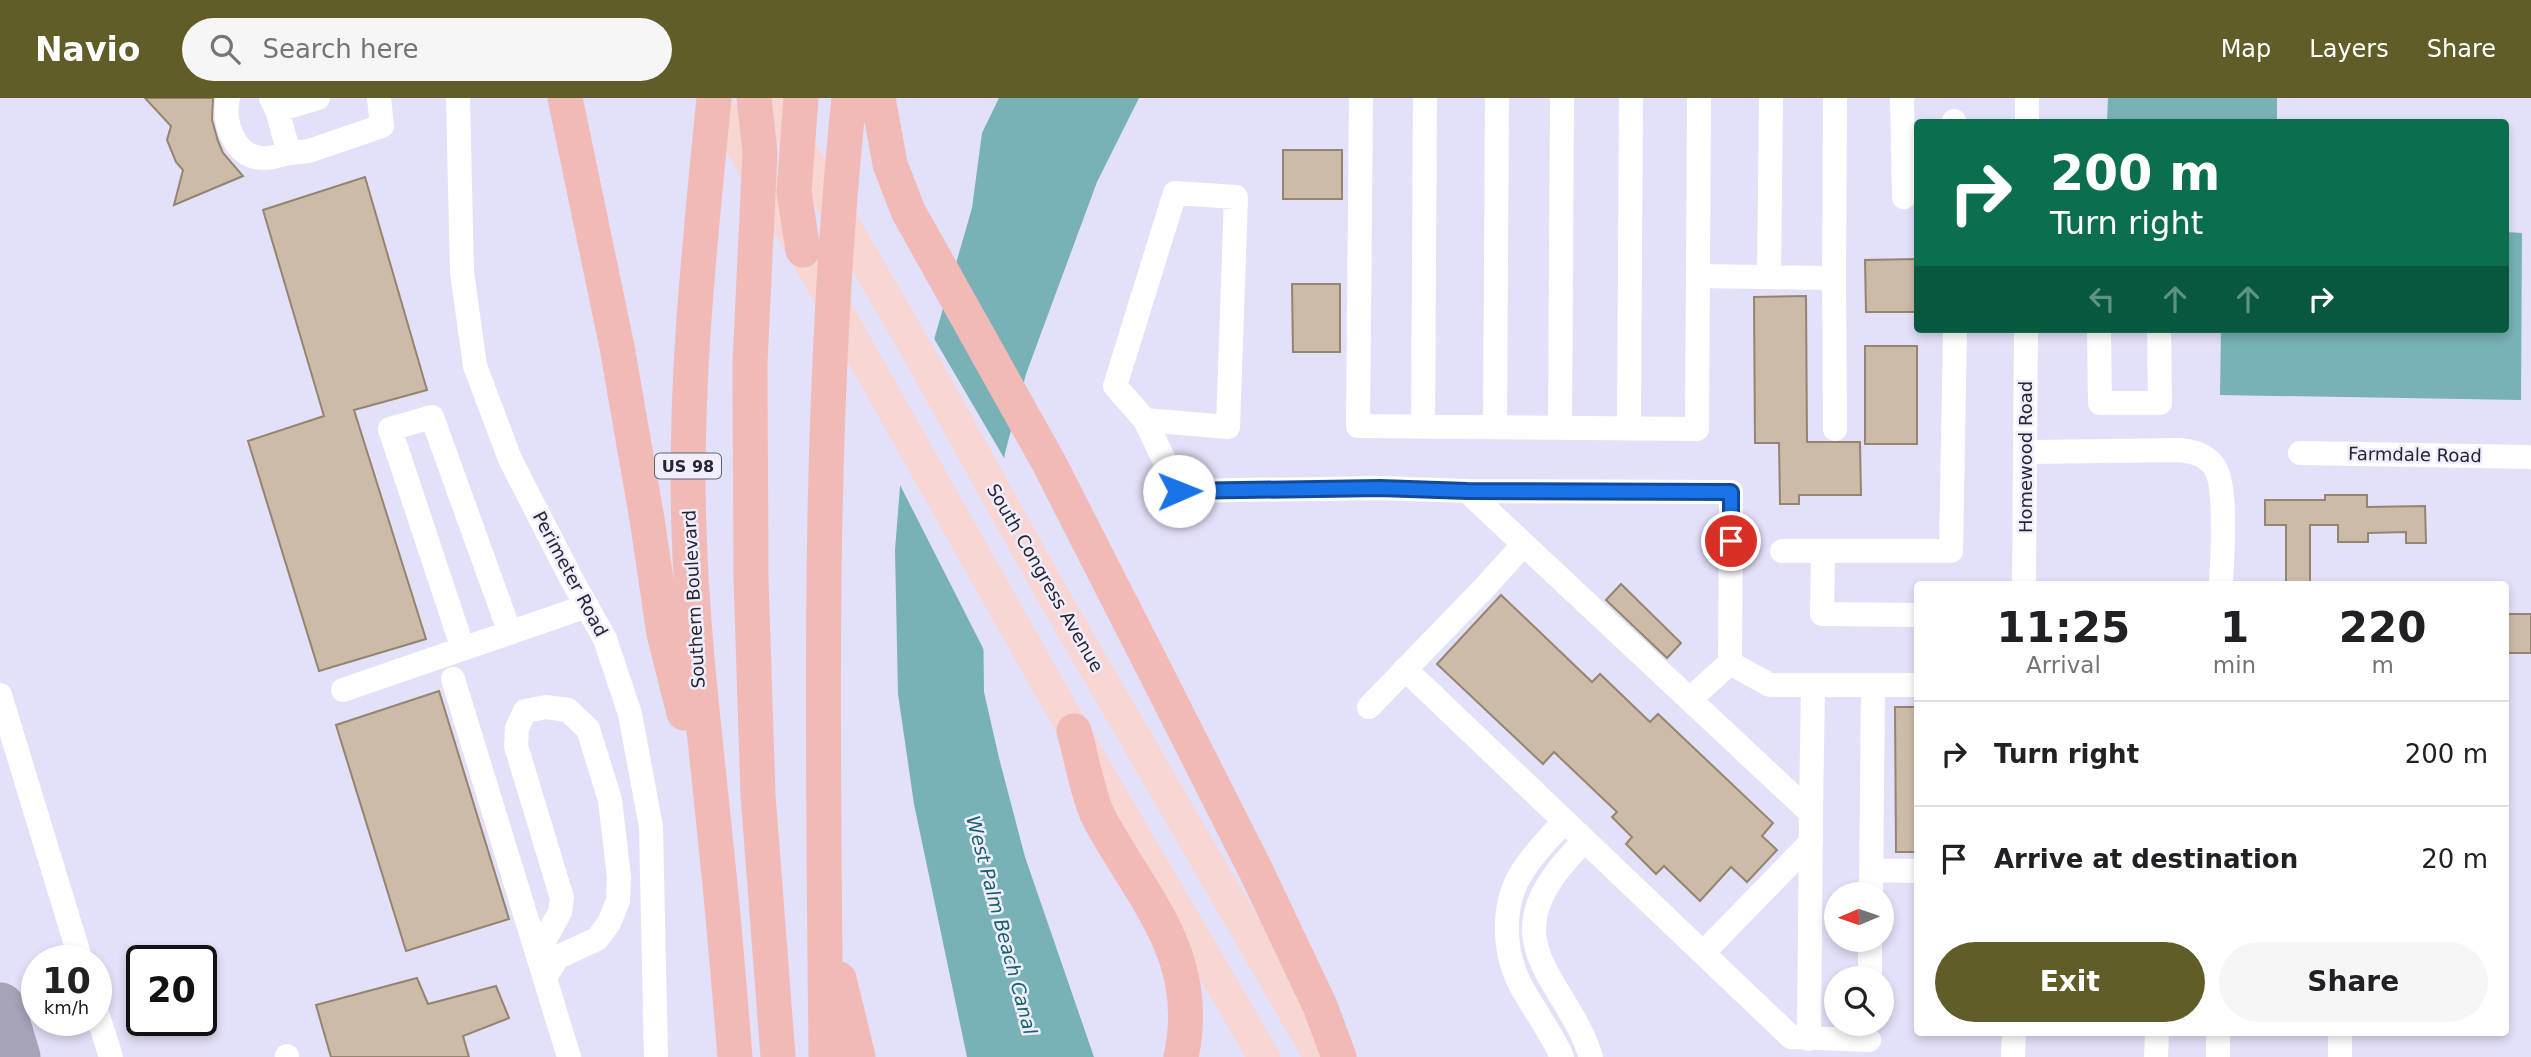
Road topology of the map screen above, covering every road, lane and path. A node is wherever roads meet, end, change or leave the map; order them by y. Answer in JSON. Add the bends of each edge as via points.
{"nodes":[{"id":1,"x":228,"y":98,"type":"edge"},
{"id":2,"x":318,"y":98,"type":"edge"},
{"id":3,"x":379,"y":98,"type":"edge"},
{"id":4,"x":458,"y":98,"type":"edge"},
{"id":5,"x":565,"y":98,"type":"edge"},
{"id":6,"x":713,"y":98,"type":"edge"},
{"id":7,"x":754,"y":98,"type":"edge"},
{"id":8,"x":771,"y":98,"type":"edge"},
{"id":9,"x":801,"y":98,"type":"edge"},
{"id":10,"x":849,"y":98,"type":"edge"},
{"id":11,"x":878,"y":98,"type":"edge"},
{"id":12,"x":1361,"y":98,"type":"edge"},
{"id":13,"x":1425,"y":98,"type":"edge"},
{"id":14,"x":1497,"y":98,"type":"edge"},
{"id":15,"x":1562,"y":98,"type":"edge"},
{"id":16,"x":1631,"y":98,"type":"edge"},
{"id":17,"x":1699,"y":98,"type":"edge"},
{"id":18,"x":1771,"y":98,"type":"edge"},
{"id":19,"x":1835,"y":98,"type":"edge"},
{"id":20,"x":1902,"y":98,"type":"edge"},
{"id":21,"x":2027,"y":98,"type":"edge"},
{"id":22,"x":274,"y":104,"type":"edge"},
{"id":23,"x":2027,"y":119,"type":"edge"},
{"id":24,"x":797,"y":143,"type":"junction"},
{"id":25,"x":289,"y":153,"type":"junction"},
{"id":26,"x":759,"y":175,"type":"junction"},
{"id":27,"x":1904,"y":197,"type":"dead end"},
{"id":28,"x":806,"y":255,"type":"junction"},
{"id":29,"x":1698,"y":276,"type":"junction"},
{"id":30,"x":1769,"y":277,"type":"junction"},
{"id":31,"x":1833,"y":278,"type":"junction"},
{"id":32,"x":1955,"y":333,"type":"edge"},
{"id":33,"x":2026,"y":333,"type":"edge"},
{"id":34,"x":2099,"y":333,"type":"edge"},
{"id":35,"x":2159,"y":333,"type":"edge"},
{"id":36,"x":1144,"y":420,"type":"junction"},
{"id":37,"x":1423,"y":427,"type":"junction"},
{"id":38,"x":1495,"y":427,"type":"junction"},
{"id":39,"x":1560,"y":428,"type":"junction"},
{"id":40,"x":1629,"y":429,"type":"junction"},
{"id":41,"x":1835,"y":429,"type":"dead end"},
{"id":42,"x":2026,"y":452,"type":"junction"},
{"id":43,"x":2300,"y":453,"type":"dead end"},
{"id":44,"x":2531,"y":457,"type":"edge"},
{"id":45,"x":1467,"y":491,"type":"junction"},
{"id":46,"x":1523,"y":545,"type":"junction"},
{"id":47,"x":1782,"y":551,"type":"dead end"},
{"id":48,"x":1823,"y":551,"type":"junction"},
{"id":49,"x":2024,"y":581,"type":"edge"},
{"id":50,"x":2221,"y":581,"type":"edge"},
{"id":51,"x":587,"y":607,"type":"junction"},
{"id":52,"x":1914,"y":615,"type":"edge"},
{"id":53,"x":510,"y":633,"type":"junction"},
{"id":54,"x":463,"y":649,"type":"junction"},
{"id":55,"x":1730,"y":663,"type":"junction"},
{"id":56,"x":1405,"y":670,"type":"junction"},
{"id":57,"x":453,"y":679,"type":"dead end"},
{"id":58,"x":1813,"y":685,"type":"junction"},
{"id":59,"x":1873,"y":685,"type":"junction"},
{"id":60,"x":1914,"y":685,"type":"edge"},
{"id":61,"x":343,"y":690,"type":"dead end"},
{"id":62,"x":0,"y":695,"type":"edge"},
{"id":63,"x":1690,"y":699,"type":"junction"},
{"id":64,"x":1369,"y":707,"type":"dead end"},
{"id":65,"x":1074,"y":730,"type":"junction"},
{"id":66,"x":1811,"y":813,"type":"junction"},
{"id":67,"x":1564,"y":822,"type":"junction"},
{"id":68,"x":715,"y":834,"type":"junction"},
{"id":69,"x":1584,"y":841,"type":"junction"},
{"id":70,"x":1811,"y":842,"type":"junction"},
{"id":71,"x":1914,"y":872,"type":"edge"},
{"id":72,"x":1871,"y":882,"type":"edge"},
{"id":73,"x":1512,"y":895,"type":"junction"},
{"id":74,"x":1539,"y":902,"type":"junction"},
{"id":75,"x":825,"y":918,"type":"junction"},
{"id":76,"x":76,"y":945,"type":"edge"},
{"id":77,"x":1703,"y":953,"type":"junction"},
{"id":78,"x":541,"y":965,"type":"junction"},
{"id":79,"x":1555,"y":988,"type":"junction"},
{"id":80,"x":1531,"y":1003,"type":"junction"},
{"id":81,"x":104,"y":1036,"type":"edge"},
{"id":82,"x":2014,"y":1036,"type":"edge"},
{"id":83,"x":2157,"y":1036,"type":"edge"},
{"id":84,"x":2218,"y":1036,"type":"edge"},
{"id":85,"x":2340,"y":1036,"type":"edge"},
{"id":86,"x":1809,"y":1039,"type":"junction"},
{"id":87,"x":1869,"y":1040,"type":"edge"},
{"id":88,"x":111,"y":1057,"type":"edge"},
{"id":89,"x":569,"y":1057,"type":"edge"},
{"id":90,"x":656,"y":1057,"type":"edge"},
{"id":91,"x":735,"y":1057,"type":"edge"},
{"id":92,"x":778,"y":1057,"type":"edge"},
{"id":93,"x":825,"y":1057,"type":"edge"},
{"id":94,"x":859,"y":1057,"type":"edge"},
{"id":95,"x":1181,"y":1057,"type":"edge"},
{"id":96,"x":1264,"y":1057,"type":"edge"},
{"id":97,"x":1320,"y":1057,"type":"edge"},
{"id":98,"x":1339,"y":1057,"type":"edge"},
{"id":99,"x":1562,"y":1057,"type":"edge"},
{"id":100,"x":1591,"y":1057,"type":"edge"},
{"id":101,"x":2014,"y":1057,"type":"edge"},
{"id":102,"x":2156,"y":1057,"type":"edge"},
{"id":103,"x":2218,"y":1057,"type":"edge"},
{"id":104,"x":2340,"y":1057,"type":"edge"}],
"edges":[{"from":1,"to":25,"type":"street","via":[[228,124],[246,154],[262,158]]},
{"from":2,"to":22,"type":"street"},
{"from":3,"to":25,"type":"street","via":[[382,126],[309,151]]},
{"from":4,"to":51,"type":"street","name":"Perimeter Road","via":[[462,272],[475,366],[510,459]]},
{"from":5,"to":68,"type":"highway","via":[[619,359],[664,634]]},
{"from":6,"to":26,"type":"main road"},
{"from":6,"to":68,"type":"highway","name":"Southern Boulevard","number":"US 98","via":[[693,323],[688,473],[696,663]]},
{"from":7,"to":26,"type":"highway"},
{"from":8,"to":24,"type":"main road","name":"South Congress Avenue"},
{"from":9,"to":24,"type":"highway"},
{"from":10,"to":75,"type":"highway","via":[[834,275],[826,492]]},
{"from":11,"to":98,"type":"highway","via":[[885,146],[908,211],[1037,442],[1256,871]]},
{"from":12,"to":37,"type":"street","via":[[1359,426]]},
{"from":13,"to":37,"type":"street"},
{"from":14,"to":38,"type":"street"},
{"from":15,"to":39,"type":"street"},
{"from":16,"to":40,"type":"street"},
{"from":17,"to":29,"type":"street"},
{"from":18,"to":30,"type":"street"},
{"from":19,"to":31,"type":"street"},
{"from":20,"to":27,"type":"street"},
{"from":21,"to":23,"type":"street"},
{"from":22,"to":25,"type":"street"},
{"from":24,"to":28,"type":"highway","via":[[795,202]]},
{"from":24,"to":97,"type":"main road","name":"South Congress Avenue"},
{"from":26,"to":28,"type":"main road"},
{"from":26,"to":92,"type":"highway","via":[[750,363],[751,579],[758,795]]},
{"from":28,"to":65,"type":"main road"},
{"from":29,"to":30,"type":"street"},
{"from":29,"to":40,"type":"street","via":[[1697,429]]},
{"from":30,"to":31,"type":"street"},
{"from":31,"to":41,"type":"street"},
{"from":32,"to":48,"type":"street","via":[[1951,551]]},
{"from":33,"to":42,"type":"street","name":"Homewood Road"},
{"from":34,"to":35,"type":"street","via":[[2100,403],[2160,403]]},
{"from":36,"to":36,"type":"street","via":[[1115,386],[1175,194],[1236,197],[1228,427]]},
{"from":36,"to":45,"type":"street","via":[[1179,491]]},
{"from":37,"to":38,"type":"street"},
{"from":38,"to":39,"type":"street"},
{"from":39,"to":40,"type":"street"},
{"from":42,"to":49,"type":"street","name":"Homewood Road"},
{"from":42,"to":50,"type":"street","via":[[2200,453],[2214,466],[2222,487]]},
{"from":43,"to":44,"type":"street","name":"Farmdale Road"},
{"from":45,"to":46,"type":"street"},
{"from":45,"to":55,"type":"street","via":[[1731,492]]},
{"from":46,"to":56,"type":"street"},
{"from":46,"to":63,"type":"street"},
{"from":47,"to":48,"type":"street"},
{"from":48,"to":52,"type":"street","via":[[1822,614]]},
{"from":51,"to":53,"type":"street"},
{"from":51,"to":90,"type":"street","name":"Perimeter Road","via":[[605,639],[630,714],[651,827]]},
{"from":53,"to":54,"type":"street"},
{"from":53,"to":54,"type":"street","via":[[432,417],[390,429]]},
{"from":54,"to":61,"type":"street"},
{"from":55,"to":58,"type":"street","via":[[1770,685]]},
{"from":55,"to":63,"type":"street"},
{"from":56,"to":64,"type":"street"},
{"from":56,"to":67,"type":"street"},
{"from":57,"to":78,"type":"street"},
{"from":58,"to":59,"type":"street"},
{"from":58,"to":66,"type":"street"},
{"from":59,"to":60,"type":"street"},
{"from":59,"to":72,"type":"street"},
{"from":62,"to":76,"type":"street"},
{"from":63,"to":66,"type":"street"},
{"from":65,"to":95,"type":"highway","via":[[1097,814],[1180,966],[1186,1009]]},
{"from":65,"to":96,"type":"main road"},
{"from":66,"to":70,"type":"street"},
{"from":67,"to":69,"type":"street"},
{"from":67,"to":73,"type":"street","via":[[1521,874]]},
{"from":68,"to":91,"type":"highway","name":"Southern Boulevard","number":"US 98"},
{"from":69,"to":74,"type":"street","via":[[1554,875]]},
{"from":69,"to":77,"type":"street"},
{"from":70,"to":77,"type":"street"},
{"from":70,"to":86,"type":"street"},
{"from":71,"to":72,"type":"street"},
{"from":73,"to":74,"type":"street"},
{"from":73,"to":80,"type":"street","via":[[1507,938],[1510,961]]},
{"from":74,"to":79,"type":"street","via":[[1535,945]]},
{"from":75,"to":93,"type":"highway"},
{"from":75,"to":94,"type":"highway"},
{"from":77,"to":86,"type":"street","via":[[1791,1037]]},
{"from":78,"to":78,"type":"street","via":[[597,939],[618,901],[619,877],[610,800],[588,729],[568,710],[546,707],[525,711],[517,728],[516,746],[562,898]]},
{"from":78,"to":89,"type":"street"},
{"from":79,"to":80,"type":"street"},
{"from":79,"to":100,"type":"street"},
{"from":80,"to":99,"type":"street"},
{"from":81,"to":88,"type":"street"},
{"from":82,"to":101,"type":"street"},
{"from":83,"to":102,"type":"street"},
{"from":84,"to":103,"type":"street"},
{"from":85,"to":104,"type":"street"},
{"from":86,"to":87,"type":"street"}]}
